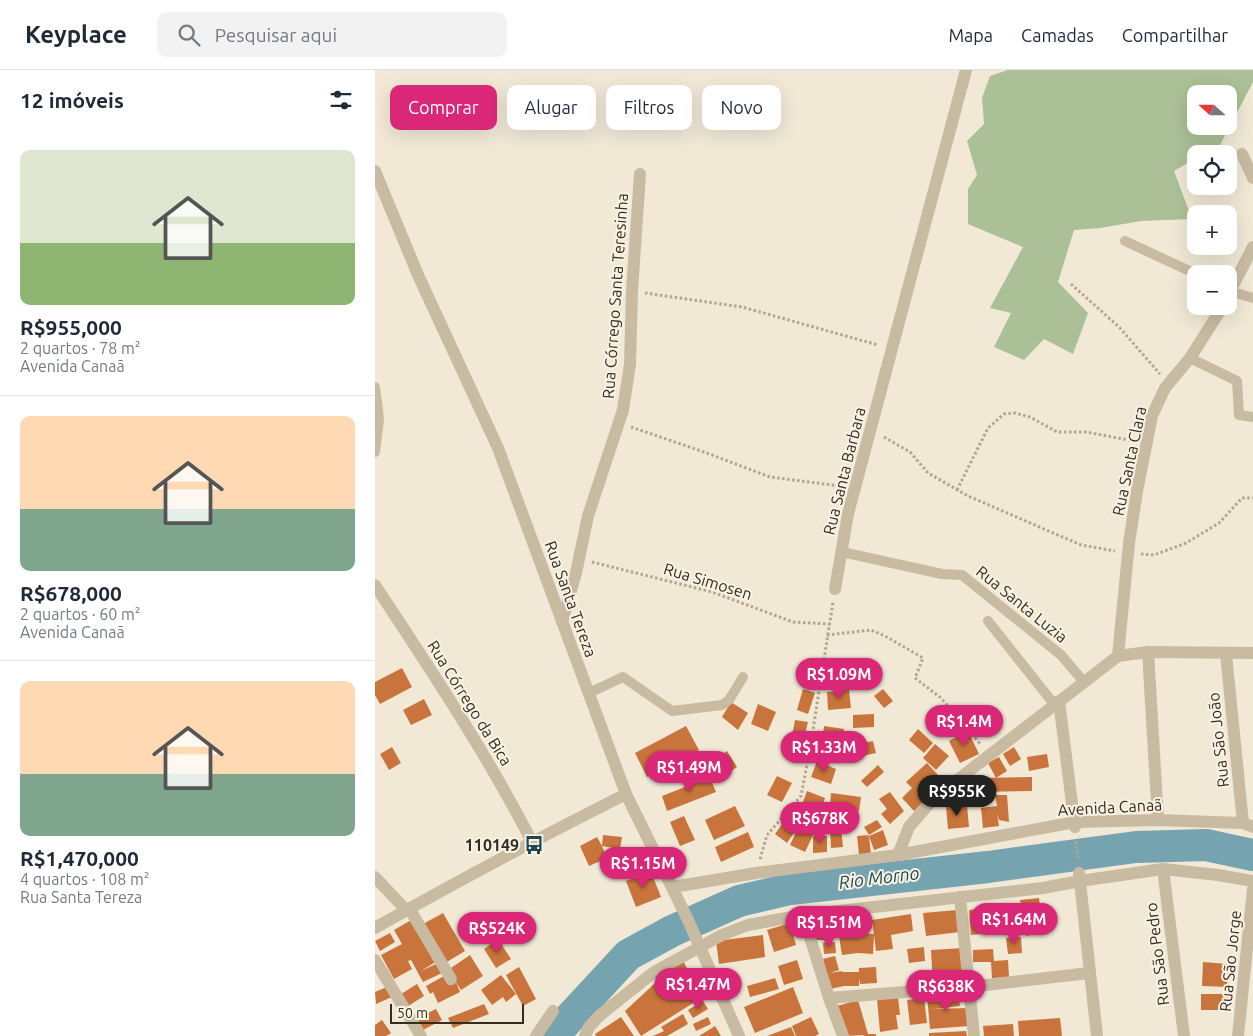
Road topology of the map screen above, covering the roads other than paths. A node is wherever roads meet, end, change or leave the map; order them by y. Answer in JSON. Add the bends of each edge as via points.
{"nodes":[{"id":1,"x":966,"y":70,"type":"edge"},
{"id":2,"x":1242,"y":154,"type":"dead end"},
{"id":3,"x":375,"y":171,"type":"edge"},
{"id":4,"x":640,"y":174,"type":"dead end"},
{"id":5,"x":1253,"y":178,"type":"edge"},
{"id":6,"x":1125,"y":241,"type":"dead end"},
{"id":7,"x":1253,"y":247,"type":"edge"},
{"id":8,"x":1187,"y":270,"type":"edge"},
{"id":9,"x":1237,"y":276,"type":"edge"},
{"id":10,"x":1237,"y":293,"type":"edge"},
{"id":11,"x":1253,"y":298,"type":"edge"},
{"id":12,"x":1217,"y":315,"type":"edge"},
{"id":13,"x":1190,"y":358,"type":"junction"},
{"id":14,"x":375,"y":387,"type":"edge"},
{"id":15,"x":1253,"y":417,"type":"edge"},
{"id":16,"x":375,"y":452,"type":"edge"},
{"id":17,"x":842,"y":552,"type":"junction"},
{"id":18,"x":375,"y":585,"type":"edge"},
{"id":19,"x":835,"y":589,"type":"road end"},
{"id":20,"x":988,"y":621,"type":"dead end"},
{"id":21,"x":562,"y":622,"type":"junction"},
{"id":22,"x":1148,"y":652,"type":"junction"},
{"id":23,"x":1253,"y":653,"type":"edge"},
{"id":24,"x":1226,"y":654,"type":"junction"},
{"id":25,"x":1117,"y":656,"type":"junction"},
{"id":26,"x":743,"y":677,"type":"dead end"},
{"id":27,"x":1084,"y":682,"type":"junction"},
{"id":28,"x":589,"y":693,"type":"junction"},
{"id":29,"x":1057,"y":703,"type":"junction"},
{"id":30,"x":626,"y":794,"type":"junction"},
{"id":31,"x":1158,"y":820,"type":"junction"},
{"id":32,"x":1075,"y":825,"type":"junction"},
{"id":33,"x":1248,"y":825,"type":"edge"},
{"id":34,"x":532,"y":842,"type":"junction"},
{"id":35,"x":898,"y":854,"type":"junction"},
{"id":36,"x":1163,"y":869,"type":"junction"},
{"id":37,"x":1080,"y":877,"type":"junction"},
{"id":38,"x":375,"y":878,"type":"edge"},
{"id":39,"x":1253,"y":881,"type":"edge"},
{"id":40,"x":1253,"y":889,"type":"edge"},
{"id":41,"x":674,"y":890,"type":"junction"},
{"id":42,"x":960,"y":897,"type":"junction"},
{"id":43,"x":407,"y":909,"type":"junction"},
{"id":44,"x":803,"y":915,"type":"junction"},
{"id":45,"x":375,"y":928,"type":"edge"},
{"id":46,"x":698,"y":942,"type":"junction"},
{"id":47,"x":375,"y":960,"type":"edge"},
{"id":48,"x":1089,"y":973,"type":"junction"},
{"id":49,"x":451,"y":979,"type":"dead end"},
{"id":50,"x":969,"y":987,"type":"junction"},
{"id":51,"x":829,"y":998,"type":"junction"},
{"id":52,"x":553,"y":1011,"type":"dead end"},
{"id":53,"x":421,"y":1036,"type":"edge"},
{"id":54,"x":536,"y":1036,"type":"edge"},
{"id":55,"x":585,"y":1036,"type":"edge"},
{"id":56,"x":739,"y":1036,"type":"edge"},
{"id":57,"x":843,"y":1036,"type":"edge"},
{"id":58,"x":975,"y":1036,"type":"edge"},
{"id":59,"x":1097,"y":1036,"type":"edge"},
{"id":60,"x":1184,"y":1036,"type":"edge"},
{"id":61,"x":1239,"y":1036,"type":"edge"}],
"edges":[{"from":1,"to":17,"type":"street","name":"Rua Santa Barbara","via":[[848,514]]},
{"from":2,"to":5,"type":"street"},
{"from":3,"to":21,"type":"street","name":"Rua Santa Tereza","via":[[418,274],[498,448]]},
{"from":4,"to":21,"type":"street","name":"Rua Córrego Santa Teresinha","via":[[630,364],[623,410],[588,516]]},
{"from":6,"to":8,"type":"lane"},
{"from":7,"to":9,"type":"street"},
{"from":10,"to":11,"type":"lane"},
{"from":12,"to":13,"type":"street","name":"Rua Santa Clara"},
{"from":13,"to":15,"type":"lane","via":[[1237,381],[1239,415]]},
{"from":13,"to":25,"type":"street","name":"Rua Santa Clara","via":[[1169,384],[1152,416],[1137,491]]},
{"from":14,"to":16,"type":"lane","via":[[379,419]]},
{"from":17,"to":19,"type":"street","name":"Rua Santa Barbara"},
{"from":17,"to":27,"type":"lane","name":"Rua Santa Luzia","via":[[942,574],[962,574],[1061,655]]},
{"from":18,"to":34,"type":"street","name":"Rua Córrego da Bica","via":[[446,692],[511,800]]},
{"from":20,"to":29,"type":"lane"},
{"from":21,"to":28,"type":"street","name":"Rua Santa Tereza"},
{"from":22,"to":24,"type":"street"},
{"from":22,"to":25,"type":"street"},
{"from":22,"to":31,"type":"street"},
{"from":23,"to":24,"type":"street"},
{"from":24,"to":33,"type":"street","name":"Rua São João"},
{"from":25,"to":27,"type":"street"},
{"from":26,"to":28,"type":"lane","via":[[729,700],[722,705],[672,711],[623,677]]},
{"from":27,"to":29,"type":"street"},
{"from":28,"to":30,"type":"street","name":"Rua Santa Tereza"},
{"from":29,"to":32,"type":"street"},
{"from":29,"to":35,"type":"street","via":[[934,798],[909,827]]},
{"from":30,"to":34,"type":"street"},
{"from":30,"to":41,"type":"street","name":"Rua Santa Tereza"},
{"from":31,"to":32,"type":"street","name":"Avenida Canaã"},
{"from":31,"to":33,"type":"street","name":"Avenida Canaã"},
{"from":32,"to":35,"type":"street","name":"Avenida Canaã"},
{"from":34,"to":43,"type":"street"},
{"from":35,"to":41,"type":"street","name":"Avenida Canaã","via":[[755,873]]},
{"from":36,"to":37,"type":"street"},
{"from":36,"to":39,"type":"street"},
{"from":36,"to":60,"type":"street","name":"Rua São Pedro"},
{"from":37,"to":42,"type":"street","via":[[1043,888]]},
{"from":37,"to":48,"type":"street"},
{"from":38,"to":43,"type":"street"},
{"from":40,"to":61,"type":"street","name":"Rua São Jorge"},
{"from":41,"to":46,"type":"street","name":"Rua Santa Tereza"},
{"from":42,"to":44,"type":"street"},
{"from":42,"to":50,"type":"street"},
{"from":43,"to":45,"type":"street"},
{"from":43,"to":49,"type":"street"},
{"from":44,"to":46,"type":"street","via":[[748,925]]},
{"from":44,"to":51,"type":"street"},
{"from":46,"to":55,"type":"street","via":[[599,1016]]},
{"from":46,"to":56,"type":"street","name":"Rua Santa Tereza"},
{"from":47,"to":53,"type":"street"},
{"from":48,"to":50,"type":"street"},
{"from":48,"to":59,"type":"street"},
{"from":50,"to":51,"type":"street"},
{"from":50,"to":58,"type":"street"},
{"from":51,"to":57,"type":"street"},
{"from":52,"to":54,"type":"street"}]}
